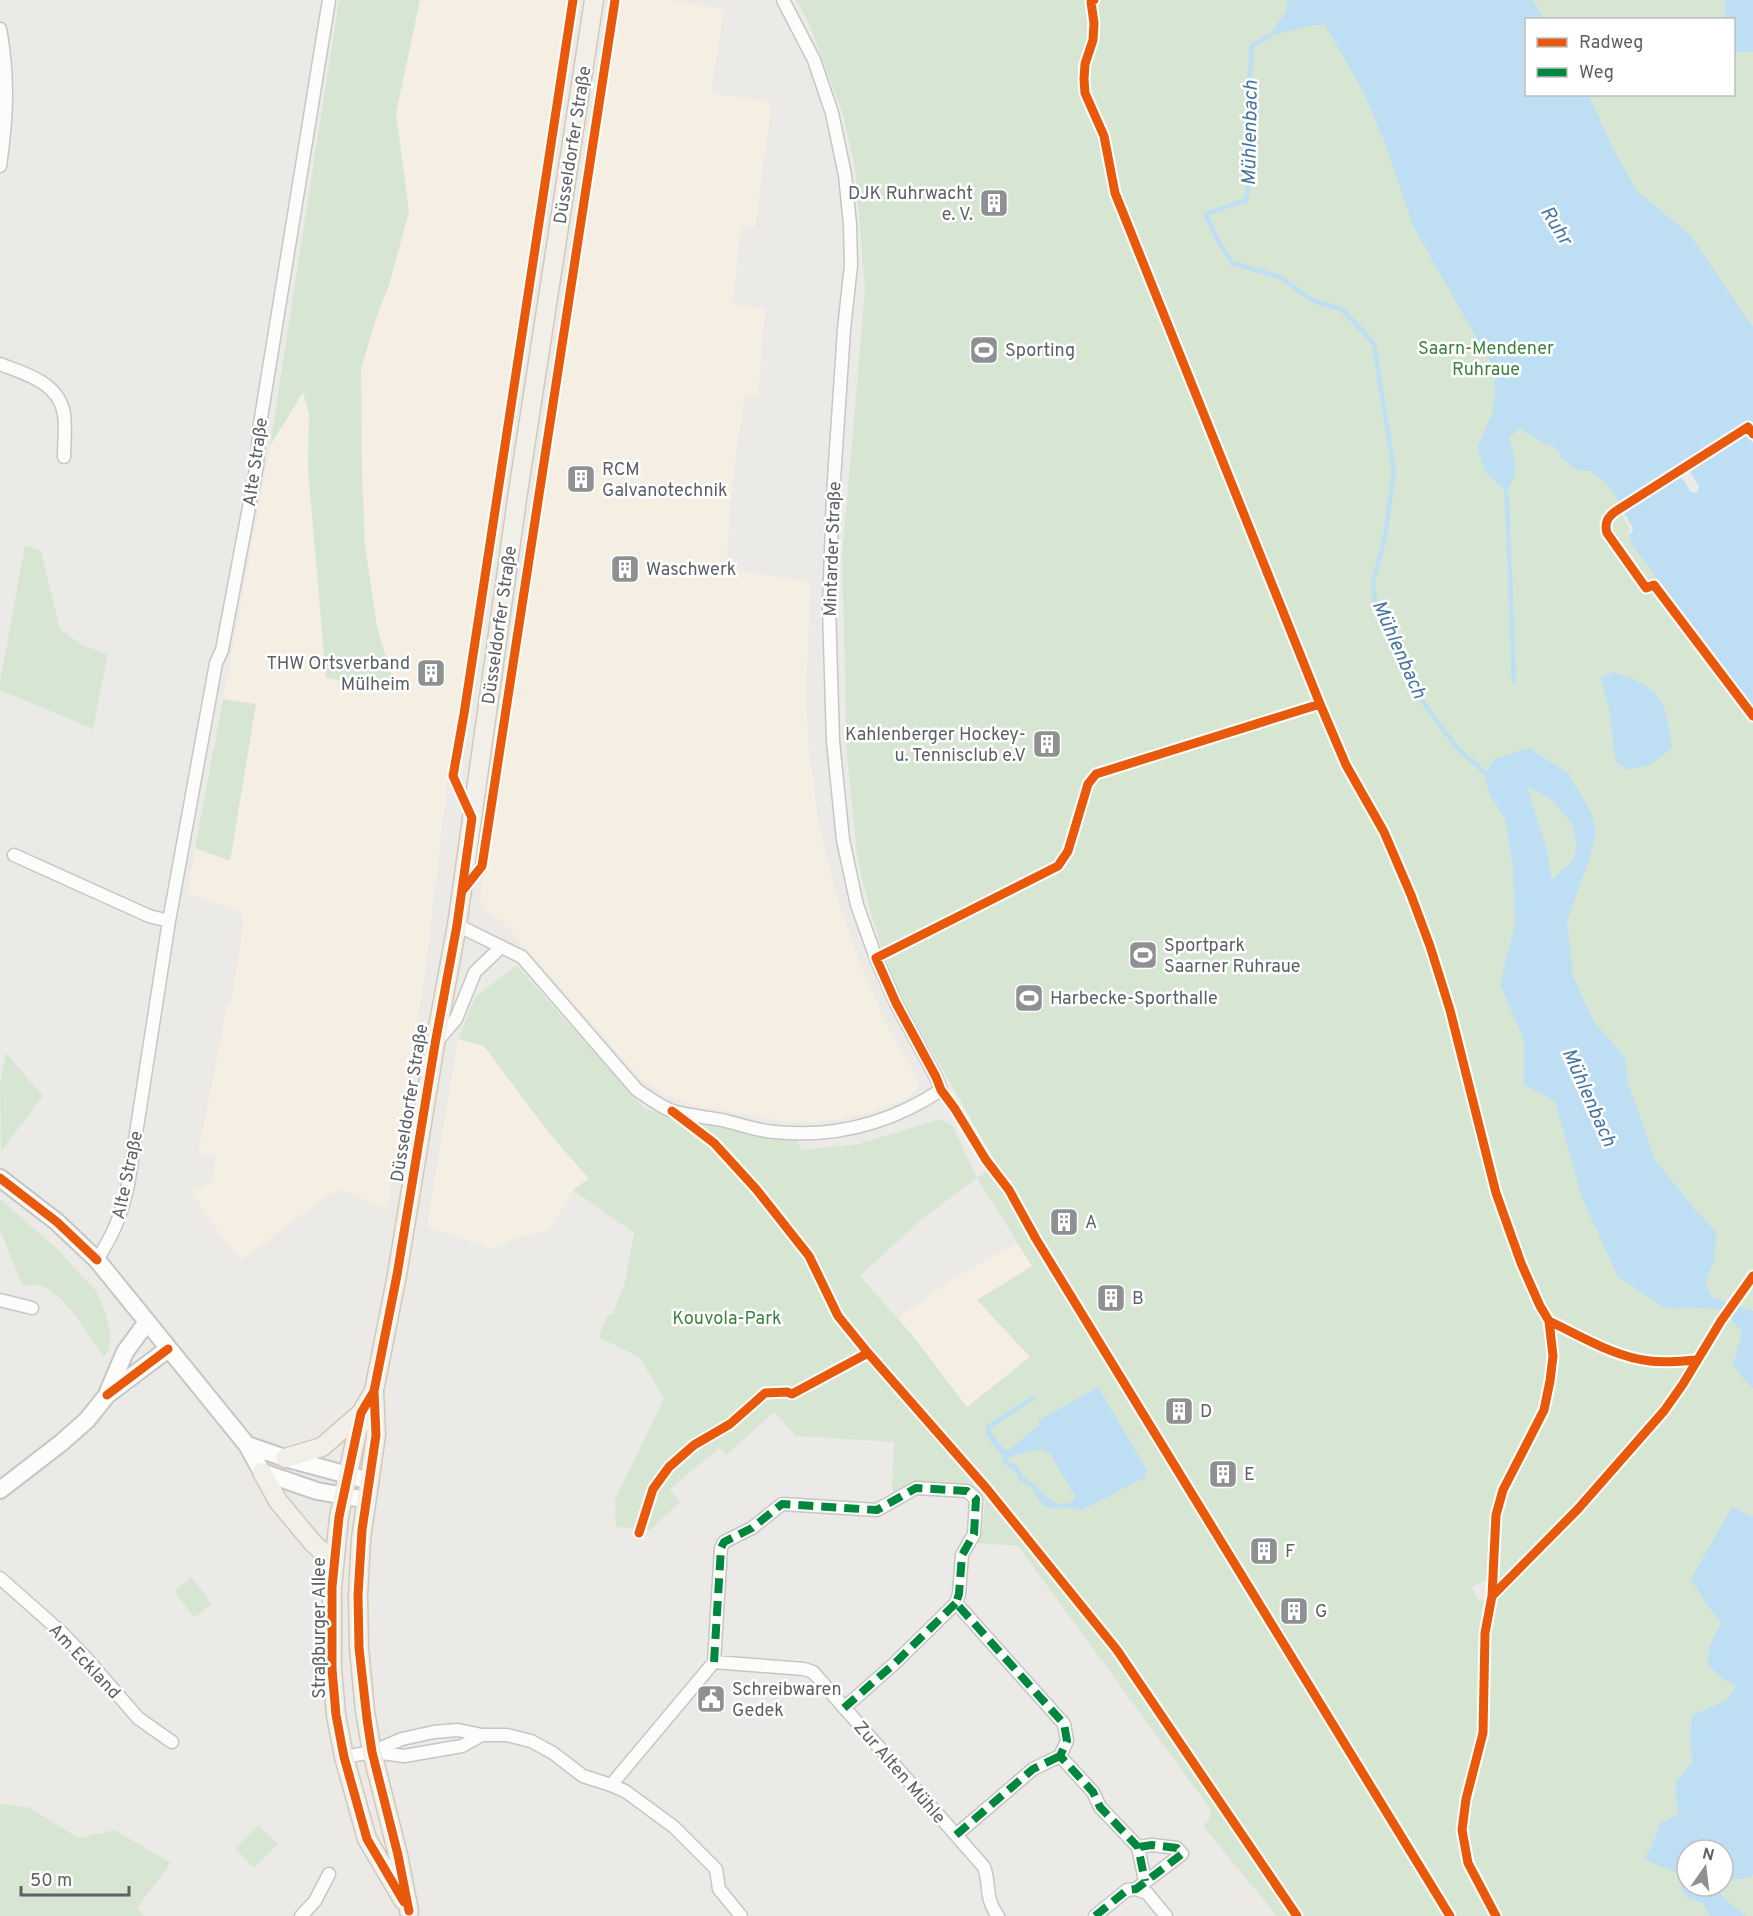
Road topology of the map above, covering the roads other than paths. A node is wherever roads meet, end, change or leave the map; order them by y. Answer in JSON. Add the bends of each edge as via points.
{"nodes":[{"id":1,"x":329,"y":0,"type":"edge"},
{"id":2,"x":594,"y":0,"type":"edge"},
{"id":3,"x":783,"y":0,"type":"edge"},
{"id":4,"x":0,"y":29,"type":"edge"},
{"id":5,"x":0,"y":166,"type":"edge"},
{"id":6,"x":0,"y":364,"type":"edge"},
{"id":7,"x":64,"y":457,"type":"dead end"},
{"id":8,"x":14,"y":855,"type":"dead end"},
{"id":9,"x":169,"y":921,"type":"junction"},
{"id":10,"x":458,"y":925,"type":"junction"},
{"id":11,"x":501,"y":947,"type":"junction"},
{"id":12,"x":435,"y":1044,"type":"junction"},
{"id":13,"x":0,"y":1178,"type":"edge"},
{"id":14,"x":97,"y":1260,"type":"junction"},
{"id":15,"x":0,"y":1300,"type":"edge"},
{"id":16,"x":32,"y":1308,"type":"dead end"},
{"id":17,"x":147,"y":1322,"type":"junction"},
{"id":18,"x":168,"y":1349,"type":"junction"},
{"id":19,"x":374,"y":1391,"type":"junction"},
{"id":20,"x":107,"y":1395,"type":"junction"},
{"id":21,"x":361,"y":1413,"type":"junction"},
{"id":22,"x":248,"y":1444,"type":"junction"},
{"id":23,"x":285,"y":1458,"type":"junction"},
{"id":24,"x":262,"y":1472,"type":"junction"},
{"id":25,"x":348,"y":1476,"type":"junction"},
{"id":26,"x":370,"y":1481,"type":"junction"},
{"id":27,"x":0,"y":1490,"type":"edge"},
{"id":28,"x":344,"y":1496,"type":"junction"},
{"id":29,"x":367,"y":1500,"type":"junction"},
{"id":30,"x":334,"y":1563,"type":"junction"},
{"id":31,"x":0,"y":1578,"type":"edge"},
{"id":32,"x":956,"y":1603,"type":"junction"},
{"id":33,"x":714,"y":1662,"type":"junction"},
{"id":34,"x":844,"y":1708,"type":"junction"},
{"id":35,"x":482,"y":1735,"type":"junction"},
{"id":36,"x":172,"y":1742,"type":"dead end"},
{"id":37,"x":372,"y":1752,"type":"junction"},
{"id":38,"x":1060,"y":1756,"type":"junction"},
{"id":39,"x":344,"y":1757,"type":"junction"},
{"id":40,"x":610,"y":1785,"type":"junction"},
{"id":41,"x":956,"y":1835,"type":"junction"},
{"id":42,"x":1138,"y":1847,"type":"junction"},
{"id":43,"x":328,"y":1874,"type":"dead end"},
{"id":44,"x":1140,"y":1885,"type":"junction"},
{"id":45,"x":411,"y":1913,"type":"edge"},
{"id":46,"x":301,"y":1916,"type":"edge"},
{"id":47,"x":741,"y":1916,"type":"edge"},
{"id":48,"x":998,"y":1916,"type":"edge"},
{"id":49,"x":1095,"y":1916,"type":"edge"},
{"id":50,"x":1166,"y":1916,"type":"edge"}],
"edges":[{"from":1,"to":9,"type":"street","name":"Alte Straße","via":[[259,430],[257,465]]},
{"from":2,"to":10,"type":"main road","name":"Düsseldorfer Straße","via":[[518,492]]},
{"from":3,"to":11,"type":"street","name":"Mintarder Straße","via":[[814,60],[832,113],[850,224],[851,265],[833,495],[829,607],[833,741],[843,840],[857,905],[876,958],[940,1090],[918,1105],[877,1122],[840,1131],[774,1132],[672,1110],[637,1090],[522,957]]},
{"from":4,"to":5,"type":"street","via":[[7,76],[7,121]]},
{"from":6,"to":7,"type":"street","via":[[41,381],[56,393],[64,412]]},
{"from":8,"to":9,"type":"street","via":[[149,916]]},
{"from":9,"to":14,"type":"street","name":"Alte Straße","via":[[128,1185],[112,1235]]},
{"from":10,"to":11,"type":"street"},
{"from":10,"to":12,"type":"main road","name":"Düsseldorfer Straße"},
{"from":11,"to":12,"type":"street","via":[[475,972],[456,1019]]},
{"from":12,"to":19,"type":"main road","name":"Düsseldorfer Straße"},
{"from":13,"to":14,"type":"main road","via":[[57,1222]]},
{"from":14,"to":17,"type":"main road"},
{"from":15,"to":16,"type":"street"},
{"from":17,"to":18,"type":"main road"},
{"from":17,"to":20,"type":"main road","via":[[125,1352]]},
{"from":18,"to":20,"type":"main road"},
{"from":18,"to":22,"type":"main road"},
{"from":19,"to":21,"type":"main road","name":"Düsseldorfer Straße"},
{"from":19,"to":26,"type":"main road","name":"Düsseldorfer Straße","via":[[376,1435]]},
{"from":20,"to":27,"type":"main road","via":[[87,1420]]},
{"from":21,"to":23,"type":"main road","via":[[322,1447]]},
{"from":21,"to":25,"type":"main road","name":"Düsseldorfer Straße"},
{"from":22,"to":23,"type":"main road"},
{"from":22,"to":24,"type":"main road"},
{"from":23,"to":25,"type":"main road"},
{"from":24,"to":28,"type":"main road","via":[[309,1489]]},
{"from":24,"to":30,"type":"main road","via":[[278,1501]]},
{"from":25,"to":26,"type":"main road"},
{"from":25,"to":28,"type":"main road","name":"Straßburger Allee"},
{"from":26,"to":29,"type":"main road","name":"Straßburger Allee"},
{"from":28,"to":29,"type":"main road"},
{"from":28,"to":30,"type":"main road","name":"Straßburger Allee"},
{"from":29,"to":37,"type":"main road","name":"Straßburger Allee","via":[[361,1539],[359,1648]]},
{"from":30,"to":39,"type":"main road","name":"Straßburger Allee","via":[[332,1670]]},
{"from":31,"to":36,"type":"street","name":"Am Eckland","via":[[61,1632],[138,1718]]},
{"from":32,"to":33,"type":"street","via":[[962,1555],[974,1534],[976,1499],[968,1491],[916,1488],[877,1510],[782,1504],[752,1528],[724,1542],[721,1548]]},
{"from":32,"to":34,"type":"street","name":"Zur Alten Mühle"},
{"from":32,"to":38,"type":"street","via":[[1064,1724],[1067,1741]]},
{"from":33,"to":34,"type":"street","name":"Zur Alten Mühle","via":[[813,1672]]},
{"from":33,"to":40,"type":"street"},
{"from":34,"to":41,"type":"street","name":"Zur Alten Mühle"},
{"from":35,"to":37,"type":"street","via":[[462,1746],[404,1756]]},
{"from":35,"to":37,"type":"street","via":[[458,1730],[434,1732],[402,1739]]},
{"from":35,"to":40,"type":"street","via":[[507,1735],[531,1741],[583,1776]]},
{"from":37,"to":39,"type":"street"},
{"from":37,"to":45,"type":"main road","name":"Straßburger Allee"},
{"from":38,"to":41,"type":"street","name":"Zur Alten Mühle","via":[[1033,1769]]},
{"from":38,"to":42,"type":"street"},
{"from":39,"to":45,"type":"main road","name":"Straßburger Allee","via":[[367,1839]]},
{"from":40,"to":47,"type":"street","via":[[625,1791],[674,1827],[716,1869],[718,1889]]},
{"from":41,"to":48,"type":"street","name":"Zur Alten Mühle","via":[[984,1867],[988,1899]]},
{"from":42,"to":44,"type":"street"},
{"from":42,"to":44,"type":"street","via":[[1177,1848],[1182,1854]]},
{"from":43,"to":46,"type":"street","via":[[315,1901]]},
{"from":44,"to":49,"type":"street","via":[[1127,1890]]},
{"from":44,"to":50,"type":"street"}]}
